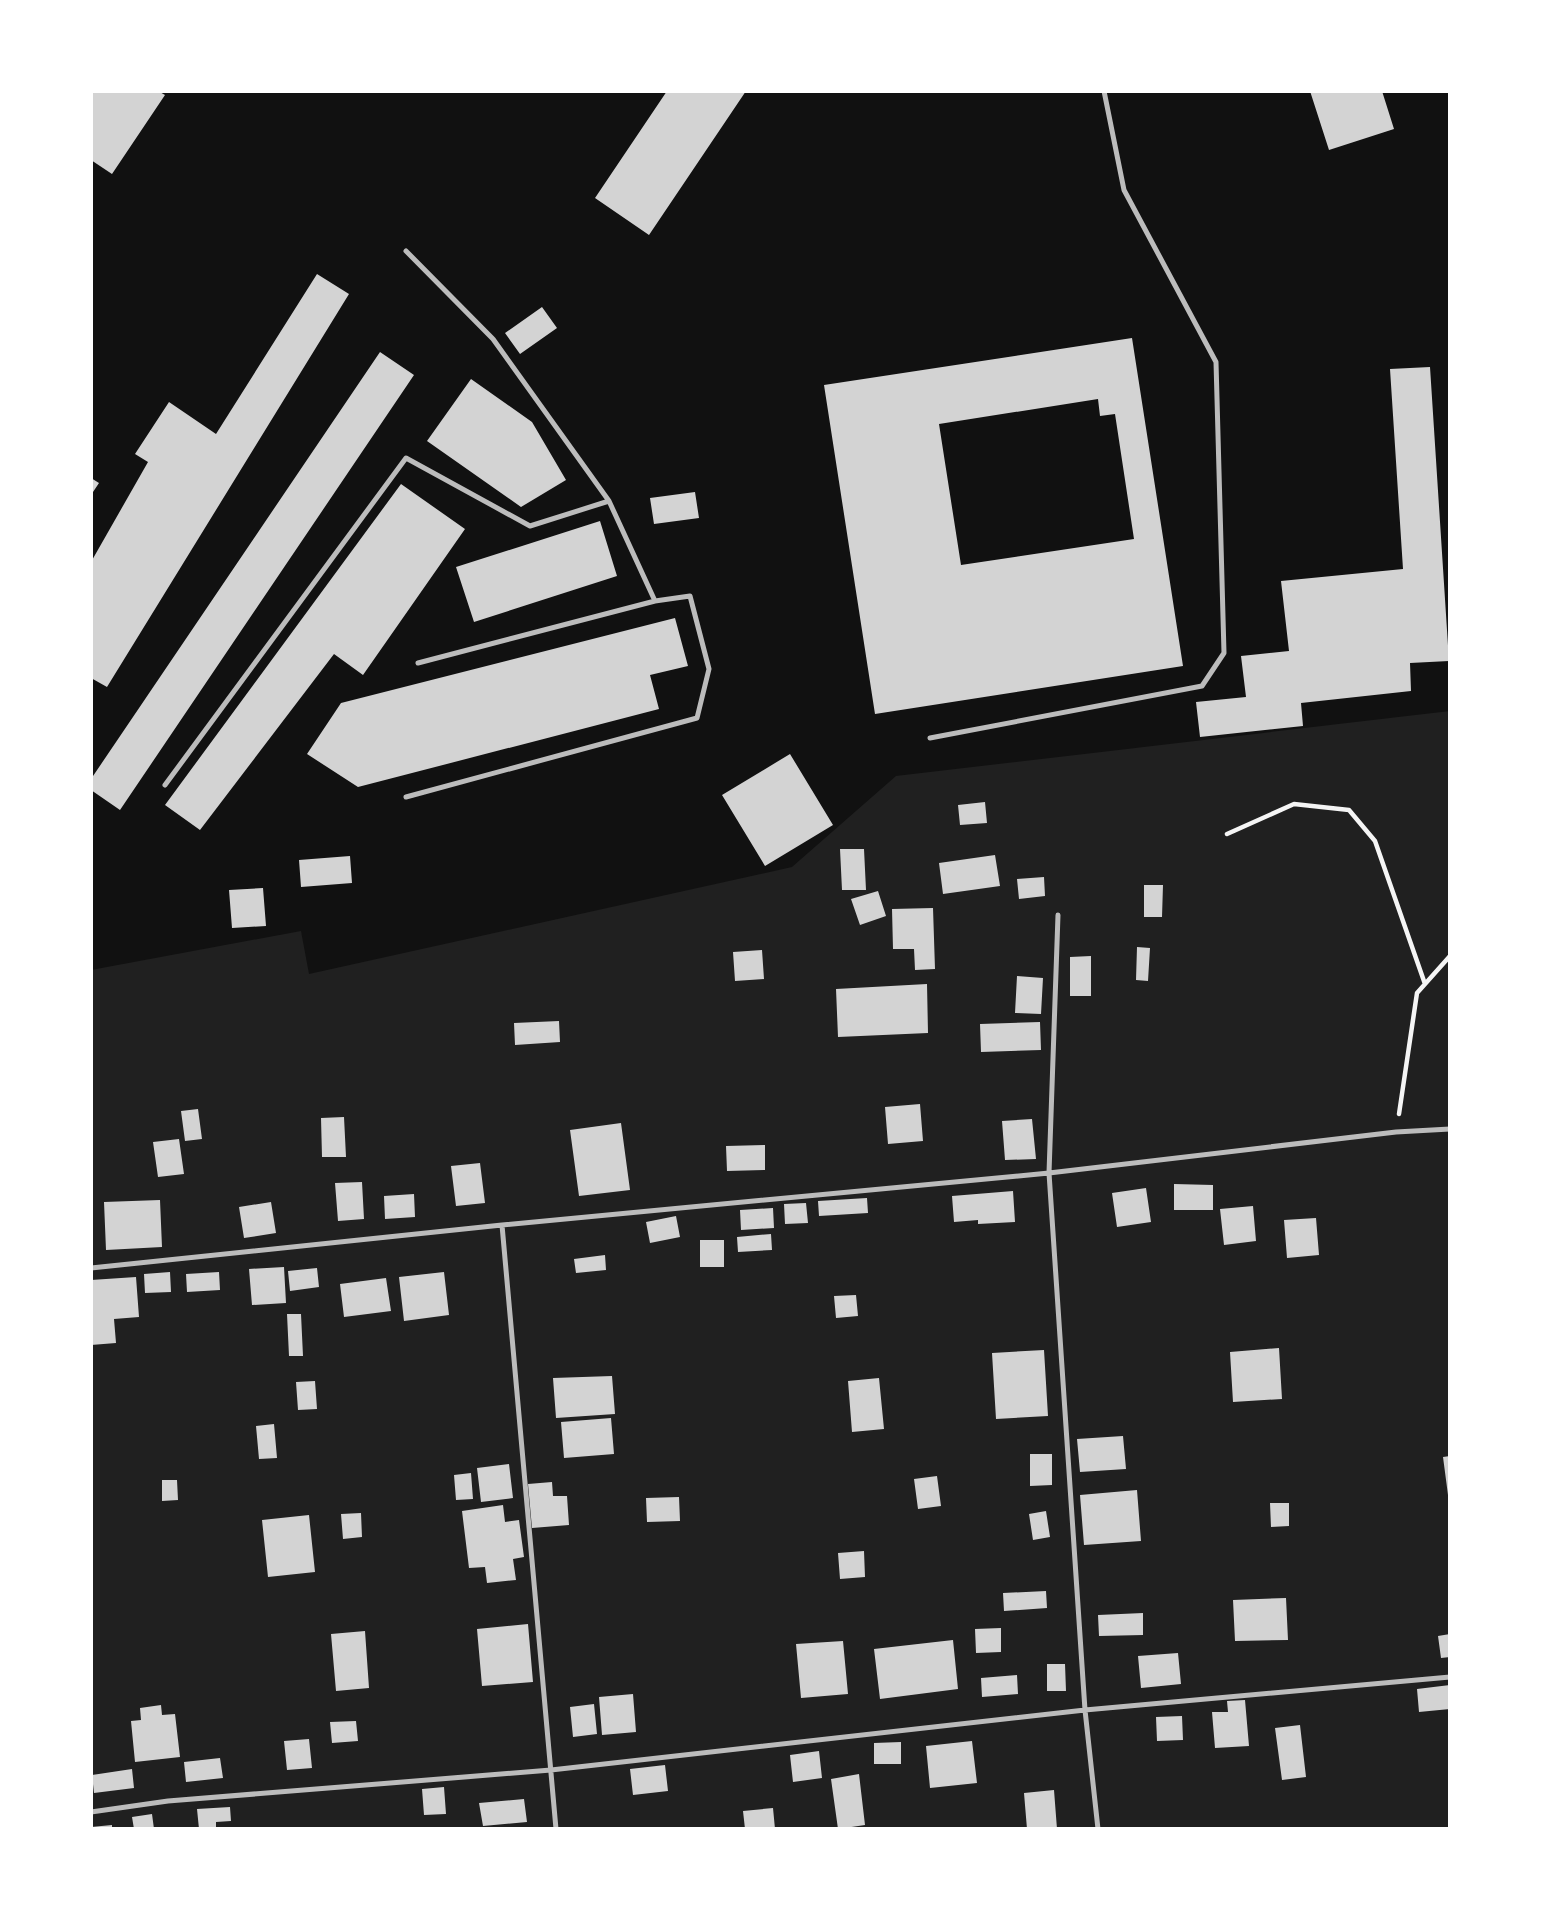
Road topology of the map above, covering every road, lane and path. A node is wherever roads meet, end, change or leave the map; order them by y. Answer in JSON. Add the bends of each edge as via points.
{"nodes":[{"id":1,"x":1104,"y":91,"type":"edge"},
{"id":2,"x":405,"y":251,"type":"dead end"},
{"id":3,"x":609,"y":501,"type":"junction"},
{"id":4,"x":655,"y":601,"type":"junction"},
{"id":5,"x":418,"y":663,"type":"dead end"},
{"id":6,"x":930,"y":738,"type":"dead end"},
{"id":7,"x":165,"y":785,"type":"dead end"},
{"id":8,"x":406,"y":797,"type":"dead end"},
{"id":9,"x":1227,"y":834,"type":"dead end"},
{"id":10,"x":1058,"y":915,"type":"dead end"},
{"id":11,"x":1450,"y":956,"type":"edge"},
{"id":12,"x":1424,"y":985,"type":"junction"},
{"id":13,"x":1450,"y":1129,"type":"edge"},
{"id":14,"x":1396,"y":1132,"type":"junction"},
{"id":15,"x":1049,"y":1173,"type":"junction"},
{"id":16,"x":502,"y":1226,"type":"junction"},
{"id":17,"x":91,"y":1268,"type":"edge"},
{"id":18,"x":1450,"y":1677,"type":"edge"},
{"id":19,"x":1085,"y":1710,"type":"junction"},
{"id":20,"x":551,"y":1770,"type":"junction"},
{"id":21,"x":91,"y":1812,"type":"edge"},
{"id":22,"x":556,"y":1829,"type":"edge"},
{"id":23,"x":1098,"y":1829,"type":"edge"}],
"edges":[{"from":1,"to":6,"type":"lane","via":[[1124,190],[1216,362],[1224,653],[1202,686]]},
{"from":2,"to":3,"type":"lane","via":[[493,339]]},
{"from":3,"to":4,"type":"lane"},
{"from":3,"to":7,"type":"lane","via":[[530,526],[406,458]]},
{"from":4,"to":5,"type":"lane"},
{"from":4,"to":8,"type":"lane","via":[[690,596],[709,669],[697,718]]},
{"from":9,"to":12,"type":"path","via":[[1294,804],[1349,810],[1375,841]]},
{"from":10,"to":15,"type":"lane"},
{"from":11,"to":12,"type":"path"},
{"from":12,"to":14,"type":"path","via":[[1417,993]]},
{"from":13,"to":14,"type":"lane"},
{"from":14,"to":15,"type":"lane"},
{"from":15,"to":16,"type":"lane"},
{"from":15,"to":19,"type":"lane"},
{"from":16,"to":17,"type":"lane"},
{"from":16,"to":20,"type":"lane"},
{"from":18,"to":19,"type":"lane"},
{"from":19,"to":20,"type":"lane"},
{"from":19,"to":23,"type":"lane"},
{"from":20,"to":21,"type":"lane","via":[[168,1801]]},
{"from":20,"to":22,"type":"lane"}]}
